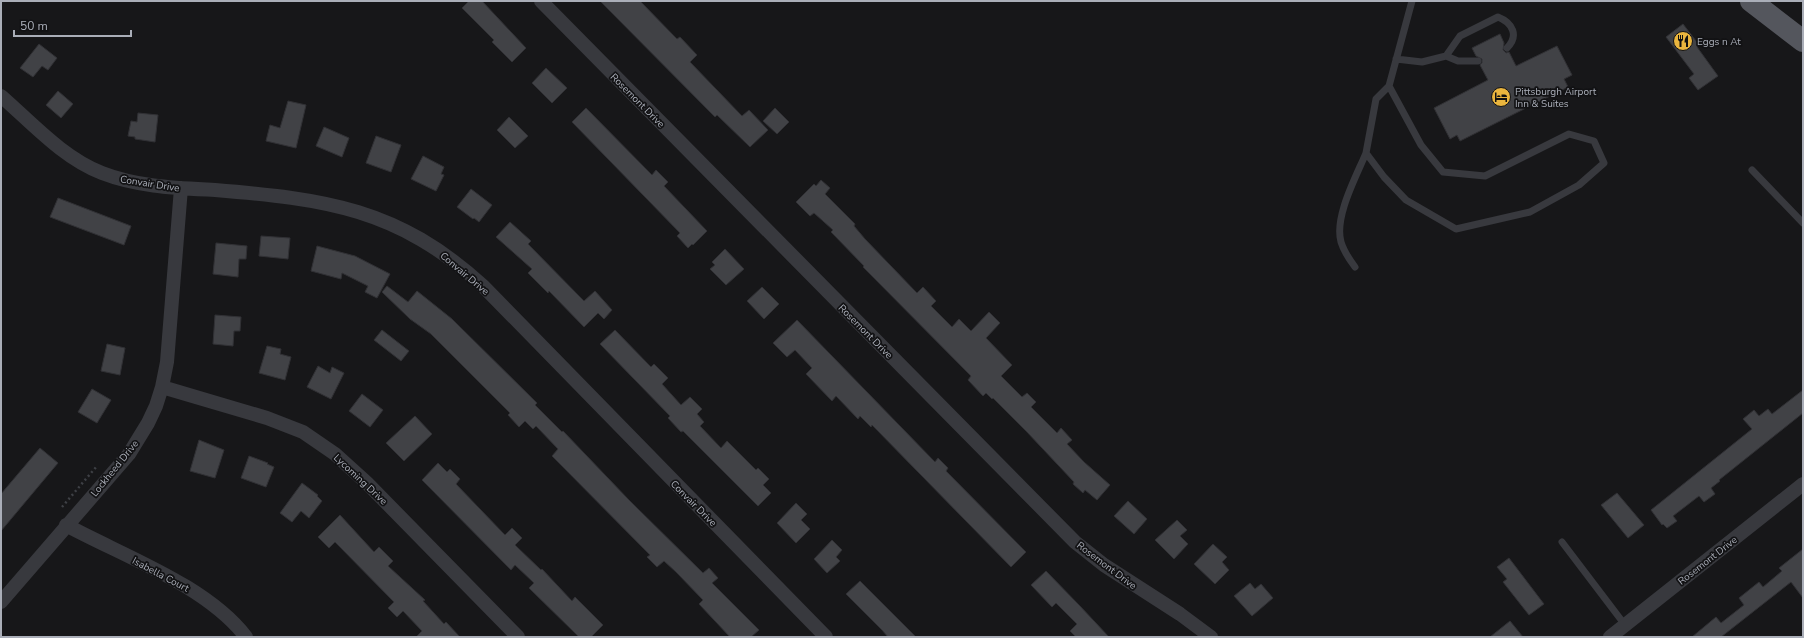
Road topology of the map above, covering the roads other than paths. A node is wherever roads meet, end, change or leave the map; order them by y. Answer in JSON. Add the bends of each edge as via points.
{"nodes":[{"id":1,"x":541,"y":1,"type":"edge"},
{"id":2,"x":1412,"y":1,"type":"edge"},
{"id":3,"x":1751,"y":1,"type":"edge"},
{"id":4,"x":1803,"y":41,"type":"edge"},
{"id":5,"x":1507,"y":48,"type":"dead end"},
{"id":6,"x":1446,"y":56,"type":"junction"},
{"id":7,"x":1396,"y":59,"type":"junction"},
{"id":8,"x":1478,"y":61,"type":"dead end"},
{"id":9,"x":1389,"y":86,"type":"junction"},
{"id":10,"x":1,"y":96,"type":"edge"},
{"id":11,"x":1366,"y":153,"type":"junction"},
{"id":12,"x":1752,"y":170,"type":"dead end"},
{"id":13,"x":181,"y":188,"type":"junction"},
{"id":14,"x":1803,"y":223,"type":"edge"},
{"id":15,"x":1354,"y":267,"type":"dead end"},
{"id":16,"x":162,"y":387,"type":"junction"},
{"id":17,"x":1803,"y":484,"type":"edge"},
{"id":18,"x":66,"y":526,"type":"junction"},
{"id":19,"x":1562,"y":542,"type":"dead end"},
{"id":20,"x":1,"y":602,"type":"edge"},
{"id":21,"x":1625,"y":625,"type":"junction"},
{"id":22,"x":246,"y":637,"type":"edge"},
{"id":23,"x":518,"y":637,"type":"edge"},
{"id":24,"x":826,"y":637,"type":"edge"},
{"id":25,"x":1211,"y":637,"type":"edge"},
{"id":26,"x":1610,"y":637,"type":"edge"}],
"edges":[{"from":1,"to":25,"type":"street","name":"Rosemont Drive","via":[[1075,542],[1104,565]]},
{"from":2,"to":7,"type":"lane"},
{"from":3,"to":4,"type":"main road"},
{"from":5,"to":6,"type":"lane","via":[[1514,36],[1512,27],[1498,17],[1460,36]]},
{"from":6,"to":7,"type":"lane","via":[[1422,62]]},
{"from":6,"to":8,"type":"lane","via":[[1458,61]]},
{"from":7,"to":9,"type":"lane"},
{"from":9,"to":11,"type":"lane","via":[[1376,99]]},
{"from":9,"to":11,"type":"lane","via":[[1421,145],[1443,172],[1485,176],[1569,134],[1594,141],[1604,163],[1579,185],[1530,212],[1456,228],[1406,200]]},
{"from":10,"to":13,"type":"street","name":"Convair Drive","via":[[62,149],[86,166],[138,183]]},
{"from":11,"to":15,"type":"lane","via":[[1342,216],[1340,229],[1345,254]]},
{"from":12,"to":14,"type":"lane"},
{"from":13,"to":16,"type":"street","name":"Lockheed Drive","via":[[170,327]]},
{"from":13,"to":24,"type":"street","name":"Convair Drive","via":[[276,196],[336,205],[379,218],[436,249],[483,286]]},
{"from":16,"to":18,"type":"street","name":"Lockheed Drive","via":[[148,423],[132,449]]},
{"from":16,"to":23,"type":"street","name":"Lycoming Drive","via":[[286,424],[320,442],[367,483]]},
{"from":17,"to":21,"type":"street","name":"Rosemont Drive"},
{"from":18,"to":20,"type":"street","name":"Lockheed Drive"},
{"from":18,"to":22,"type":"street","name":"Isabella Court","via":[[155,570],[204,598]]},
{"from":19,"to":21,"type":"lane"},
{"from":21,"to":26,"type":"street","name":"Rosemont Drive"}]}
